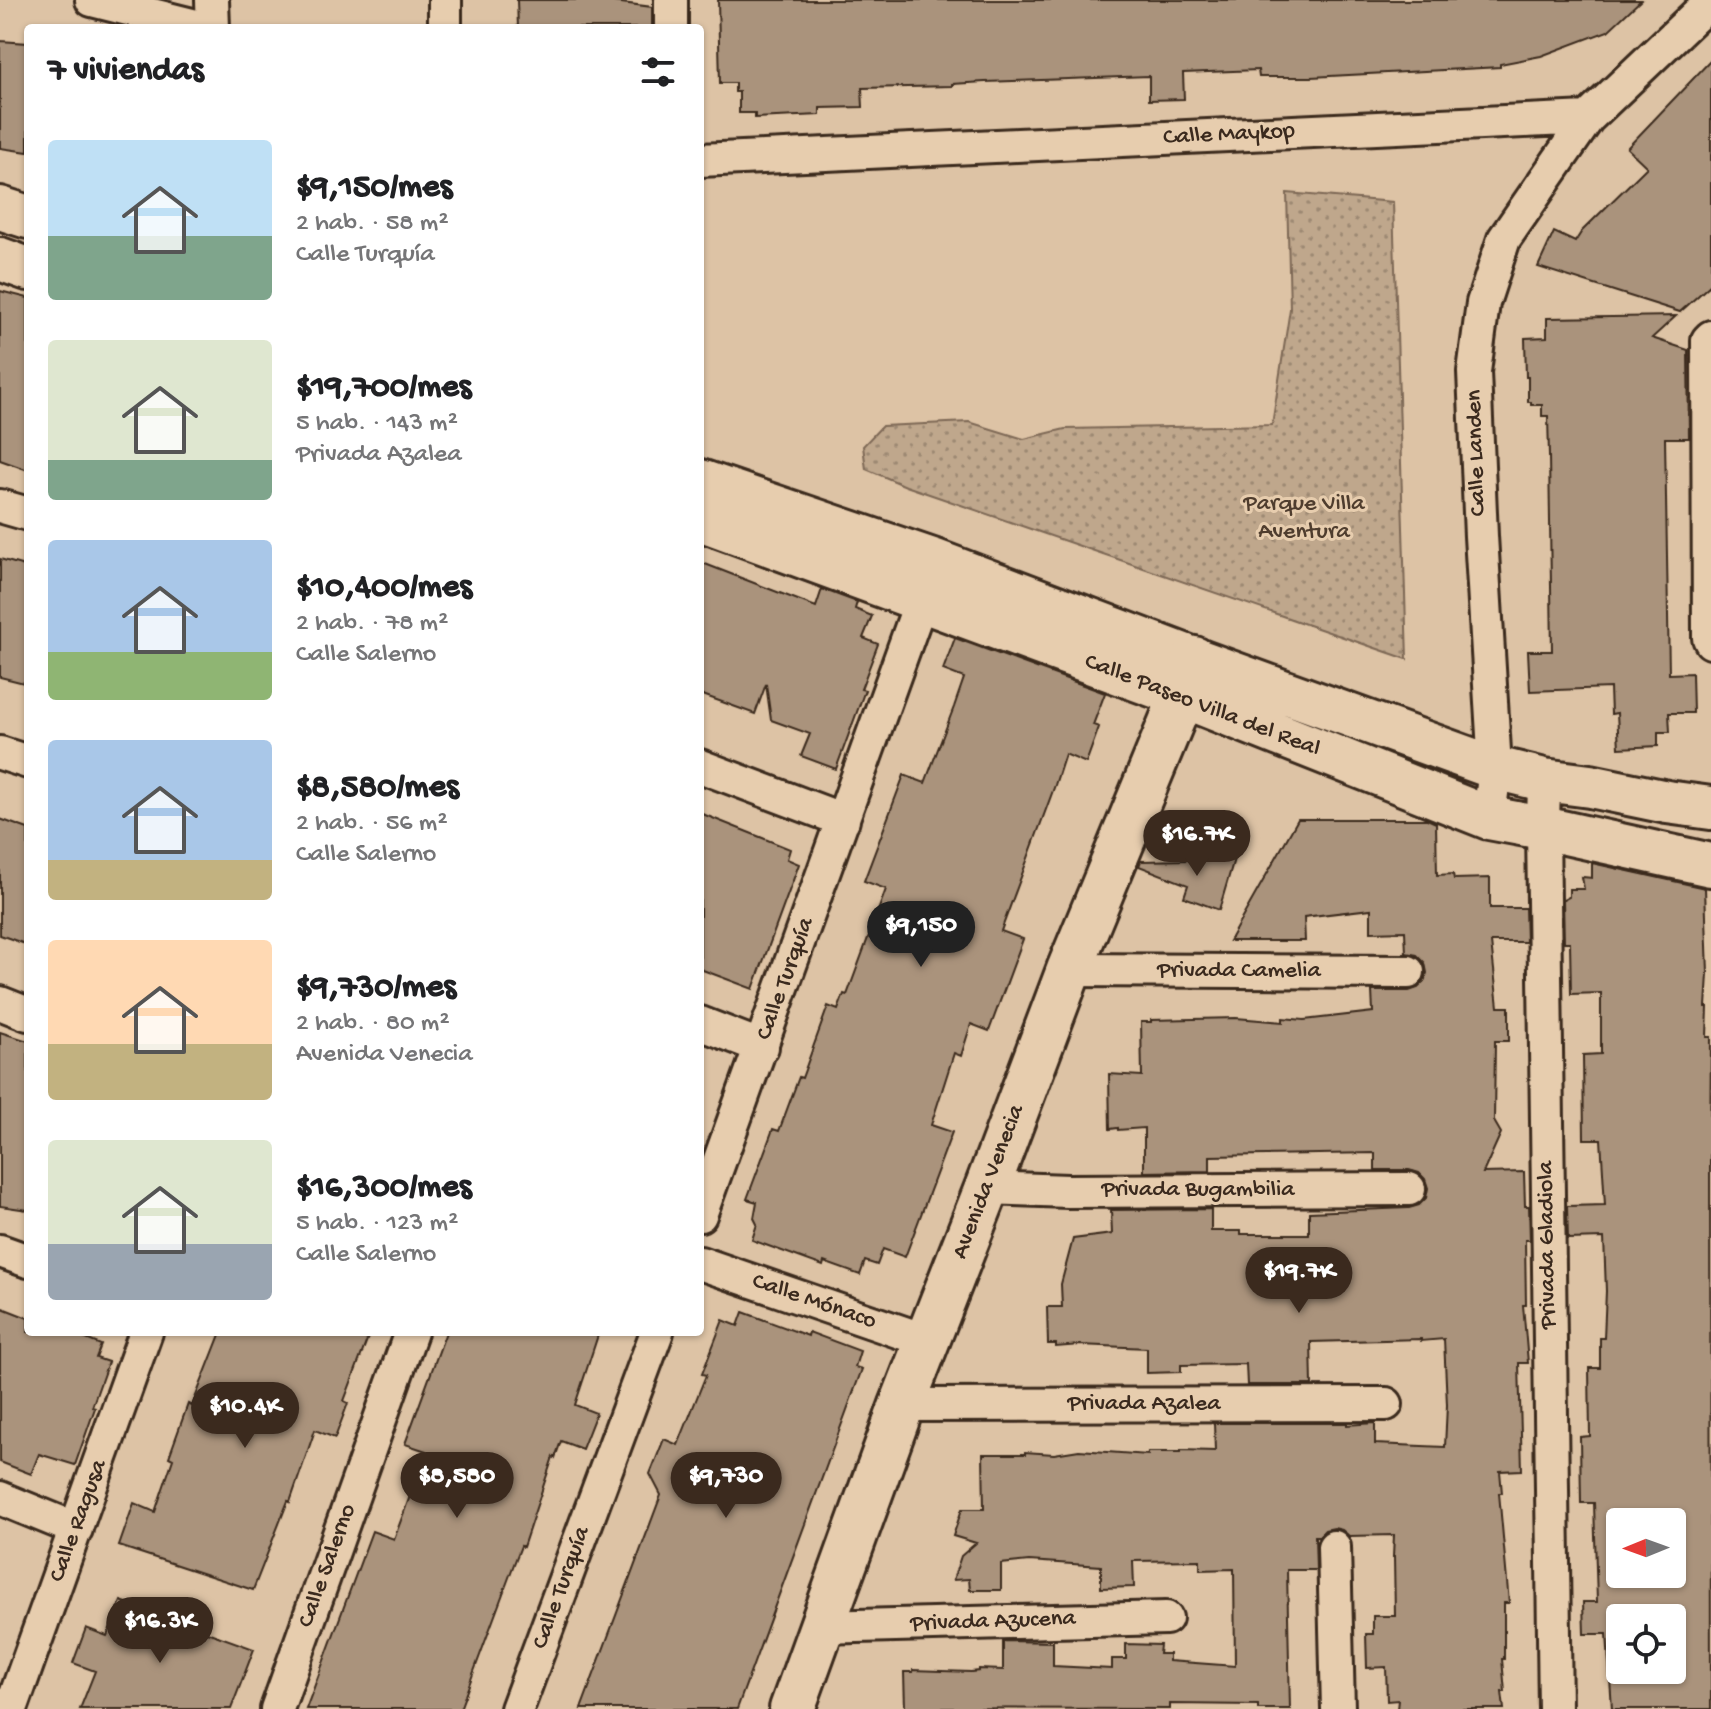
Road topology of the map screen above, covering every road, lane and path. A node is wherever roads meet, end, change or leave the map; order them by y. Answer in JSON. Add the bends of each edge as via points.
{"nodes":[{"id":1,"x":92,"y":0,"type":"edge"},
{"id":2,"x":212,"y":0,"type":"edge"},
{"id":3,"x":445,"y":0,"type":"edge"},
{"id":4,"x":671,"y":0,"type":"edge"},
{"id":5,"x":1711,"y":1,"type":"edge"},
{"id":6,"x":188,"y":24,"type":"edge"},
{"id":7,"x":213,"y":24,"type":"edge"},
{"id":8,"x":445,"y":24,"type":"edge"},
{"id":9,"x":671,"y":24,"type":"edge"},
{"id":10,"x":1588,"y":118,"type":"junction"},
{"id":11,"x":704,"y":160,"type":"edge"},
{"id":12,"x":0,"y":208,"type":"edge"},
{"id":13,"x":24,"y":216,"type":"edge"},
{"id":14,"x":0,"y":259,"type":"edge"},
{"id":15,"x":24,"y":268,"type":"edge"},
{"id":16,"x":1711,"y":337,"type":"edge"},
{"id":17,"x":704,"y":482,"type":"edge"},
{"id":18,"x":0,"y":506,"type":"edge"},
{"id":19,"x":24,"y":513,"type":"edge"},
{"id":20,"x":704,"y":520,"type":"edge"},
{"id":21,"x":935,"y":561,"type":"junction"},
{"id":22,"x":922,"y":601,"type":"junction"},
{"id":23,"x":1711,"y":642,"type":"edge"},
{"id":24,"x":1188,"y":677,"type":"junction"},
{"id":25,"x":0,"y":753,"type":"edge"},
{"id":26,"x":24,"y":761,"type":"edge"},
{"id":27,"x":704,"y":768,"type":"edge"},
{"id":28,"x":1495,"y":768,"type":"junction"},
{"id":29,"x":1544,"y":780,"type":"junction"},
{"id":30,"x":1711,"y":808,"type":"edge"},
{"id":31,"x":1489,"y":818,"type":"junction"},
{"id":32,"x":843,"y":820,"type":"junction"},
{"id":33,"x":1543,"y":828,"type":"junction"},
{"id":34,"x":1711,"y":865,"type":"edge"},
{"id":35,"x":1069,"y":970,"type":"junction"},
{"id":36,"x":1408,"y":972,"type":"dead end"},
{"id":37,"x":0,"y":1003,"type":"edge"},
{"id":38,"x":24,"y":1012,"type":"edge"},
{"id":39,"x":704,"y":1025,"type":"edge"},
{"id":40,"x":762,"y":1047,"type":"junction"},
{"id":41,"x":987,"y":1188,"type":"junction"},
{"id":42,"x":1409,"y":1189,"type":"dead end"},
{"id":43,"x":704,"y":1204,"type":"edge"},
{"id":44,"x":0,"y":1251,"type":"edge"},
{"id":45,"x":24,"y":1260,"type":"edge"},
{"id":46,"x":704,"y":1264,"type":"edge"},
{"id":47,"x":145,"y":1336,"type":"edge"},
{"id":48,"x":410,"y":1336,"type":"edge"},
{"id":49,"x":656,"y":1336,"type":"edge"},
{"id":50,"x":927,"y":1341,"type":"junction"},
{"id":51,"x":1386,"y":1404,"type":"dead end"},
{"id":52,"x":902,"y":1405,"type":"junction"},
{"id":53,"x":0,"y":1498,"type":"edge"},
{"id":54,"x":76,"y":1529,"type":"junction"},
{"id":55,"x":1334,"y":1547,"type":"dead end"},
{"id":56,"x":1166,"y":1618,"type":"dead end"},
{"id":57,"x":820,"y":1627,"type":"junction"},
{"id":58,"x":11,"y":1709,"type":"edge"},
{"id":59,"x":277,"y":1709,"type":"edge"},
{"id":60,"x":517,"y":1709,"type":"edge"},
{"id":61,"x":792,"y":1709,"type":"edge"},
{"id":62,"x":1338,"y":1709,"type":"edge"},
{"id":63,"x":1555,"y":1709,"type":"edge"}],
"edges":[{"from":1,"to":6,"type":"street"},
{"from":2,"to":7,"type":"street"},
{"from":3,"to":8,"type":"street"},
{"from":4,"to":9,"type":"street"},
{"from":5,"to":10,"type":"street"},
{"from":10,"to":11,"type":"street","name":"Calle Maykop"},
{"from":10,"to":28,"type":"street","name":"Calle Landen","via":[[1504,239],[1483,303],[1474,372]]},
{"from":12,"to":13,"type":"street"},
{"from":14,"to":15,"type":"street"},
{"from":16,"to":23,"type":"street"},
{"from":17,"to":21,"type":"street","name":"Calle Paseo Villa del Real"},
{"from":18,"to":19,"type":"street"},
{"from":20,"to":22,"type":"street","name":"Calle Paseo Villa del Real"},
{"from":21,"to":22,"type":"street","name":"Calle Turquía"},
{"from":21,"to":24,"type":"street","name":"Calle Paseo Villa del Real"},
{"from":22,"to":24,"type":"street","name":"Calle Paseo Villa del Real"},
{"from":22,"to":32,"type":"street","name":"Calle Turquía"},
{"from":24,"to":28,"type":"street","name":"Calle Paseo Villa del Real"},
{"from":24,"to":31,"type":"street","name":"Calle Paseo Villa del Real"},
{"from":24,"to":35,"type":"main road","name":"Avenida Venecia"},
{"from":25,"to":26,"type":"street"},
{"from":27,"to":32,"type":"street"},
{"from":28,"to":29,"type":"street","name":"Calle Paseo Villa del Real"},
{"from":28,"to":31,"type":"street","name":"Calle Landen"},
{"from":29,"to":30,"type":"street","name":"Calle Paseo Villa del Real"},
{"from":29,"to":33,"type":"street","name":"Privada Gladiola"},
{"from":31,"to":33,"type":"street","name":"Calle Paseo Villa del Real"},
{"from":32,"to":40,"type":"street","name":"Calle Turquía"},
{"from":33,"to":34,"type":"street","name":"Calle Paseo Villa del Real"},
{"from":33,"to":63,"type":"street","name":"Privada Gladiola"},
{"from":35,"to":36,"type":"street","name":"Privada Camelia"},
{"from":35,"to":41,"type":"main road","name":"Avenida Venecia"},
{"from":37,"to":38,"type":"street"},
{"from":39,"to":40,"type":"street"},
{"from":40,"to":43,"type":"street","name":"Calle Turquía"},
{"from":41,"to":42,"type":"street","name":"Privada Bugambilia"},
{"from":41,"to":50,"type":"main road","name":"Avenida Venecia"},
{"from":44,"to":45,"type":"street"},
{"from":46,"to":50,"type":"street","name":"Calle Mónaco"},
{"from":47,"to":54,"type":"street","name":"Calle Ragusa"},
{"from":48,"to":59,"type":"street","name":"Calle Salerno"},
{"from":49,"to":60,"type":"street","name":"Calle Turquía"},
{"from":50,"to":52,"type":"main road","name":"Avenida Venecia"},
{"from":51,"to":52,"type":"street","name":"Privada Azalea"},
{"from":52,"to":57,"type":"main road","name":"Avenida Venecia"},
{"from":53,"to":54,"type":"street"},
{"from":54,"to":58,"type":"street","name":"Calle Ragusa"},
{"from":55,"to":62,"type":"street"},
{"from":56,"to":57,"type":"street","name":"Privada Azucena"},
{"from":57,"to":61,"type":"main road","name":"Avenida Venecia"}]}
